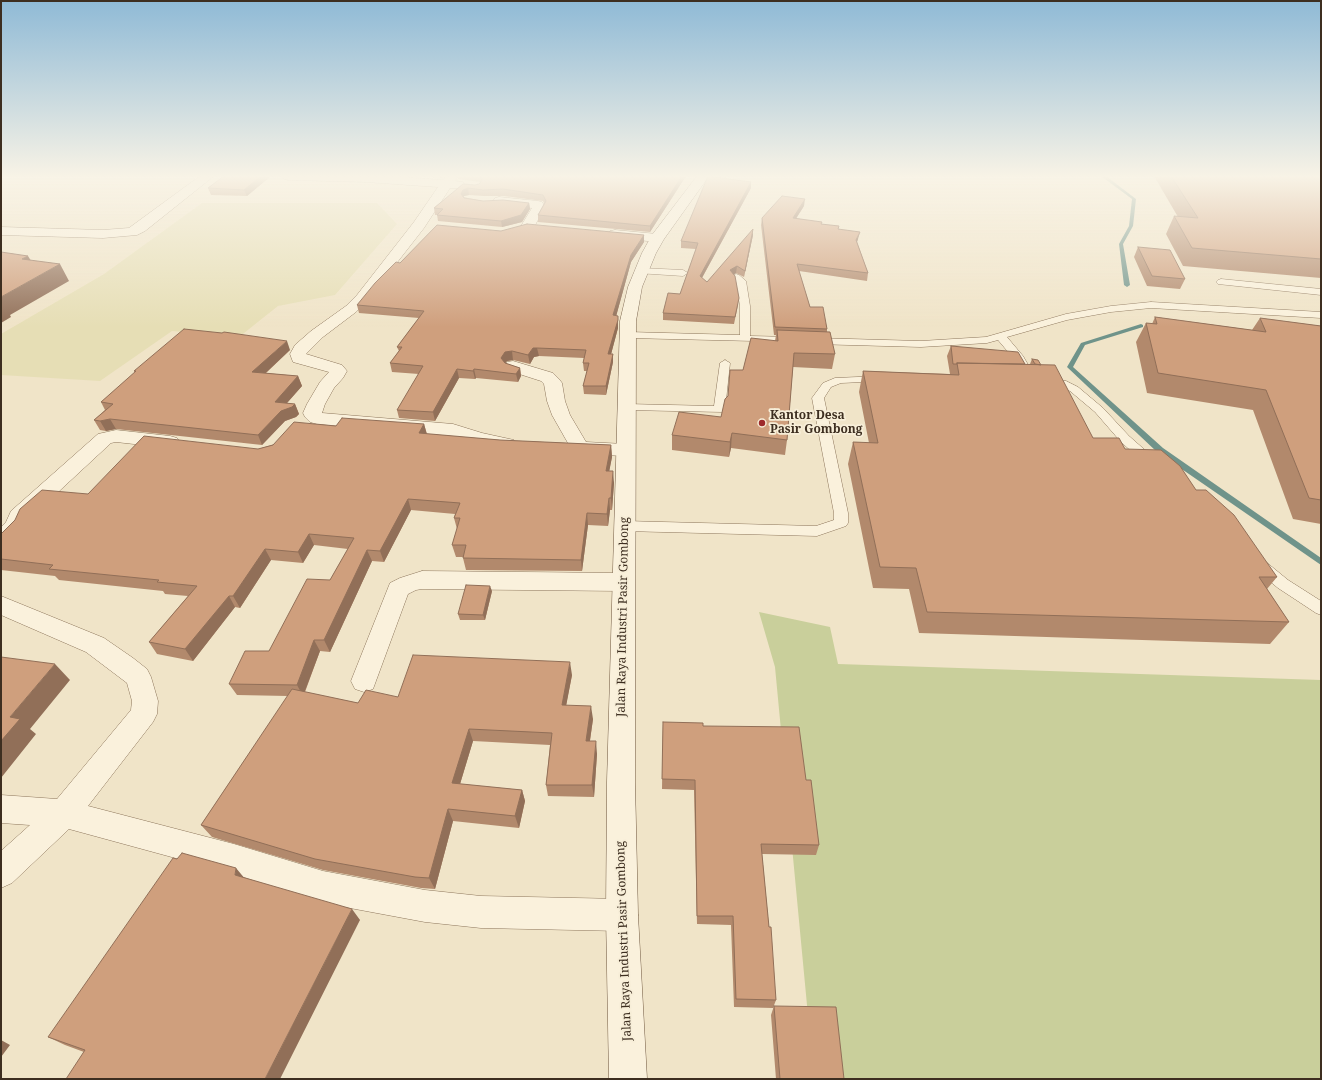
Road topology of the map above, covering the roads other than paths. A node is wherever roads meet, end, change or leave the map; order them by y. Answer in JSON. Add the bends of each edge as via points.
{"nodes":[{"id":1,"x":142,"y":226,"type":"edge"},
{"id":2,"x":426,"y":226,"type":"edge"},
{"id":3,"x":532,"y":226,"type":"edge"},
{"id":4,"x":666,"y":226,"type":"edge"},
{"id":5,"x":515,"y":230,"type":"edge"},
{"id":6,"x":1,"y":231,"type":"edge"},
{"id":7,"x":604,"y":233,"type":"edge"},
{"id":8,"x":657,"y":238,"type":"junction"},
{"id":9,"x":640,"y":271,"type":"junction"},
{"id":10,"x":683,"y":273,"type":"dead end"},
{"id":11,"x":736,"y":277,"type":"edge"},
{"id":12,"x":1220,"y":282,"type":"dead end"},
{"id":13,"x":1321,"y":292,"type":"edge"},
{"id":14,"x":1321,"y":315,"type":"edge"},
{"id":15,"x":628,"y":336,"type":"junction"},
{"id":16,"x":1001,"y":337,"type":"junction"},
{"id":17,"x":745,"y":339,"type":"junction"},
{"id":18,"x":725,"y":363,"type":"dead end"},
{"id":19,"x":513,"y":366,"type":"edge"},
{"id":20,"x":895,"y":378,"type":"edge"},
{"id":21,"x":626,"y":407,"type":"junction"},
{"id":22,"x":317,"y":418,"type":"junction"},
{"id":23,"x":298,"y":424,"type":"edge"},
{"id":24,"x":190,"y":445,"type":"edge"},
{"id":25,"x":523,"y":445,"type":"edge"},
{"id":26,"x":559,"y":447,"type":"edge"},
{"id":27,"x":580,"y":448,"type":"junction"},
{"id":28,"x":625,"y":450,"type":"junction"},
{"id":29,"x":1157,"y":468,"type":"edge"},
{"id":30,"x":624,"y":526,"type":"junction"},
{"id":31,"x":1,"y":540,"type":"edge"},
{"id":32,"x":1251,"y":556,"type":"edge"},
{"id":33,"x":623,"y":582,"type":"junction"},
{"id":34,"x":1,"y":605,"type":"edge"},
{"id":35,"x":1321,"y":609,"type":"edge"},
{"id":36,"x":364,"y":681,"type":"dead end"},
{"id":37,"x":1,"y":809,"type":"edge"},
{"id":38,"x":64,"y":814,"type":"junction"},
{"id":39,"x":1,"y":872,"type":"edge"},
{"id":40,"x":622,"y":914,"type":"junction"},
{"id":41,"x":628,"y":1079,"type":"edge"}],
"edges":[{"from":1,"to":6,"type":"street","via":[[132,232],[103,234]]},
{"from":2,"to":22,"type":"street","via":[[400,248],[362,298],[298,354],[299,358],[338,371],[316,404],[312,413]]},
{"from":3,"to":5,"type":"street"},
{"from":4,"to":8,"type":"street","name":"Jalan Raya Industri Pasir Gombong"},
{"from":7,"to":8,"type":"street"},
{"from":8,"to":9,"type":"street","name":"Jalan Raya Industri Pasir Gombong"},
{"from":9,"to":10,"type":"lane"},
{"from":9,"to":15,"type":"street","name":"Jalan Raya Industri Pasir Gombong","via":[[631,305]]},
{"from":11,"to":17,"type":"lane","via":[[741,281],[745,306]]},
{"from":12,"to":13,"type":"lane"},
{"from":14,"to":16,"type":"lane","via":[[1151,305],[1066,317]]},
{"from":15,"to":17,"type":"lane"},
{"from":15,"to":21,"type":"street","name":"Jalan Raya Industri Pasir Gombong"},
{"from":16,"to":17,"type":"lane","via":[[921,344]]},
{"from":16,"to":29,"type":"lane","via":[[1019,358],[1031,378],[1062,383],[1074,388]]},
{"from":18,"to":21,"type":"lane","via":[[719,410]]},
{"from":19,"to":27,"type":"street","via":[[547,377],[553,383],[561,415]]},
{"from":20,"to":30,"type":"lane","via":[[839,380],[827,385],[818,398],[841,523],[817,531]]},
{"from":21,"to":28,"type":"street","name":"Jalan Raya Industri Pasir Gombong"},
{"from":22,"to":23,"type":"street"},
{"from":22,"to":25,"type":"street","via":[[454,430],[502,444]]},
{"from":24,"to":31,"type":"street","via":[[116,436],[105,438],[19,516],[15,526]]},
{"from":26,"to":27,"type":"street"},
{"from":27,"to":28,"type":"street"},
{"from":28,"to":30,"type":"street","name":"Jalan Raya Industri Pasir Gombong"},
{"from":30,"to":33,"type":"street","name":"Jalan Raya Industri Pasir Gombong"},
{"from":32,"to":35,"type":"lane","via":[[1283,584]]},
{"from":33,"to":36,"type":"street","via":[[422,580],[408,584],[398,589]]},
{"from":33,"to":40,"type":"street","name":"Jalan Raya Industri Pasir Gombong"},
{"from":34,"to":38,"type":"street","via":[[95,645],[138,677],[143,690],[144,714]]},
{"from":37,"to":38,"type":"street"},
{"from":38,"to":39,"type":"street"},
{"from":38,"to":40,"type":"street","via":[[234,859],[323,887],[424,906],[481,912]]},
{"from":40,"to":41,"type":"street","name":"Jalan Raya Industri Pasir Gombong"}]}
